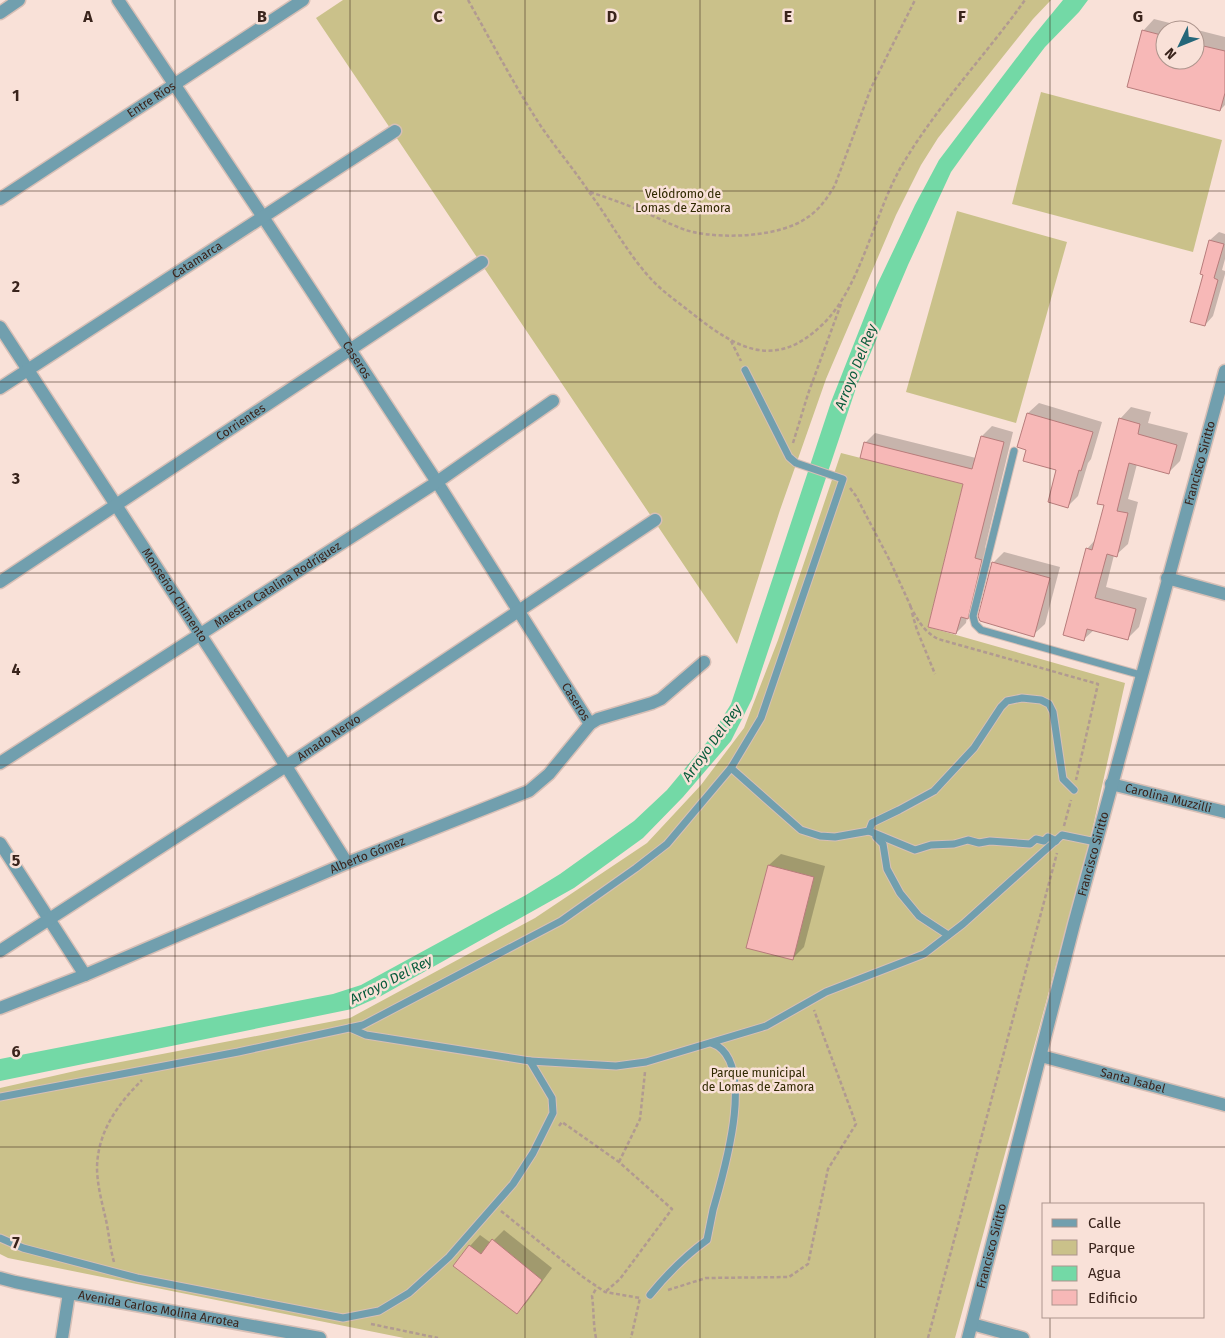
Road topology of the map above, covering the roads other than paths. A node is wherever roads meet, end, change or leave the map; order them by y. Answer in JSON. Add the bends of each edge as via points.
{"nodes":[{"id":1,"x":19,"y":0,"type":"edge"},
{"id":2,"x":118,"y":0,"type":"edge"},
{"id":3,"x":303,"y":0,"type":"edge"},
{"id":4,"x":0,"y":12,"type":"edge"},
{"id":5,"x":174,"y":85,"type":"junction"},
{"id":6,"x":395,"y":131,"type":"dead end"},
{"id":7,"x":0,"y":199,"type":"edge"},
{"id":8,"x":263,"y":217,"type":"junction"},
{"id":9,"x":482,"y":262,"type":"dead end"},
{"id":10,"x":0,"y":327,"type":"edge"},
{"id":11,"x":350,"y":350,"type":"junction"},
{"id":12,"x":28,"y":370,"type":"junction"},
{"id":13,"x":745,"y":370,"type":"road end"},
{"id":14,"x":1224,"y":376,"type":"edge"},
{"id":15,"x":0,"y":388,"type":"edge"},
{"id":16,"x":553,"y":401,"type":"dead end"},
{"id":17,"x":1014,"y":450,"type":"dead end"},
{"id":18,"x":437,"y":482,"type":"junction"},
{"id":19,"x":116,"y":506,"type":"junction"},
{"id":20,"x":656,"y":520,"type":"dead end"},
{"id":21,"x":1167,"y":578,"type":"junction"},
{"id":22,"x":0,"y":582,"type":"edge"},
{"id":23,"x":1225,"y":594,"type":"edge"},
{"id":24,"x":518,"y":612,"type":"junction"},
{"id":25,"x":201,"y":635,"type":"junction"},
{"id":26,"x":704,"y":662,"type":"dead end"},
{"id":27,"x":1141,"y":675,"type":"junction"},
{"id":28,"x":590,"y":724,"type":"junction"},
{"id":29,"x":0,"y":763,"type":"edge"},
{"id":30,"x":286,"y":766,"type":"junction"},
{"id":31,"x":731,"y":768,"type":"junction"},
{"id":32,"x":1111,"y":784,"type":"junction"},
{"id":33,"x":1074,"y":790,"type":"road end"},
{"id":34,"x":1225,"y":812,"type":"edge"},
{"id":35,"x":870,"y":831,"type":"junction"},
{"id":36,"x":1059,"y":838,"type":"junction"},
{"id":37,"x":1096,"y":842,"type":"junction"},
{"id":38,"x":0,"y":843,"type":"edge"},
{"id":39,"x":347,"y":863,"type":"junction"},
{"id":40,"x":49,"y":918,"type":"junction"},
{"id":41,"x":948,"y":935,"type":"junction"},
{"id":42,"x":0,"y":951,"type":"edge"},
{"id":43,"x":85,"y":975,"type":"junction"},
{"id":44,"x":0,"y":1008,"type":"edge"},
{"id":45,"x":350,"y":1028,"type":"junction"},
{"id":46,"x":711,"y":1043,"type":"junction"},
{"id":47,"x":1041,"y":1056,"type":"junction"},
{"id":48,"x":530,"y":1061,"type":"junction"},
{"id":49,"x":0,"y":1097,"type":"edge"},
{"id":50,"x":1225,"y":1106,"type":"edge"},
{"id":51,"x":0,"y":1238,"type":"edge"},
{"id":52,"x":0,"y":1278,"type":"edge"},
{"id":53,"x":69,"y":1293,"type":"junction"},
{"id":54,"x":650,"y":1295,"type":"road end"},
{"id":55,"x":972,"y":1324,"type":"junction"},
{"id":56,"x":312,"y":1337,"type":"edge"},
{"id":57,"x":62,"y":1338,"type":"edge"},
{"id":58,"x":968,"y":1338,"type":"edge"},
{"id":59,"x":1023,"y":1338,"type":"edge"}],
"edges":[{"from":1,"to":4,"type":"street"},
{"from":2,"to":5,"type":"street","name":"Caseros"},
{"from":3,"to":5,"type":"street","name":"Entre Ríos"},
{"from":5,"to":7,"type":"street","name":"Entre Ríos"},
{"from":5,"to":8,"type":"street","name":"Caseros"},
{"from":6,"to":8,"type":"street","name":"Catamarca"},
{"from":8,"to":11,"type":"street","name":"Caseros"},
{"from":8,"to":12,"type":"street","name":"Catamarca"},
{"from":9,"to":11,"type":"street","name":"Corrientes"},
{"from":10,"to":12,"type":"street","name":"Monseñor Chimento"},
{"from":11,"to":18,"type":"street","name":"Caseros"},
{"from":11,"to":19,"type":"street","name":"Corrientes"},
{"from":12,"to":15,"type":"street","name":"Catamarca"},
{"from":12,"to":19,"type":"street","name":"Monseñor Chimento"},
{"from":13,"to":31,"type":"lane","via":[[789,456],[796,463],[840,478],[765,708]]},
{"from":14,"to":21,"type":"street","name":"Francisco Siritto"},
{"from":16,"to":18,"type":"street","name":"Maestra Catalina Rodríguez"},
{"from":17,"to":27,"type":"lane","via":[[973,616],[975,624],[981,630]]},
{"from":18,"to":24,"type":"street","name":"Caseros"},
{"from":18,"to":25,"type":"street","name":"Maestra Catalina Rodríguez"},
{"from":19,"to":22,"type":"street","name":"Corrientes"},
{"from":19,"to":25,"type":"street","name":"Monseñor Chimento"},
{"from":20,"to":24,"type":"street","name":"Amado Nervo"},
{"from":21,"to":23,"type":"street"},
{"from":21,"to":27,"type":"street","name":"Francisco Siritto"},
{"from":24,"to":28,"type":"street","name":"Caseros"},
{"from":24,"to":30,"type":"street","name":"Amado Nervo"},
{"from":25,"to":29,"type":"street","name":"Maestra Catalina Rodríguez"},
{"from":25,"to":30,"type":"street","name":"Monseñor Chimento"},
{"from":26,"to":28,"type":"street","name":"Alberto Gómez","via":[[657,701]]},
{"from":27,"to":32,"type":"street","name":"Francisco Siritto"},
{"from":28,"to":39,"type":"street","name":"Alberto Gómez","via":[[549,774],[529,791]]},
{"from":30,"to":39,"type":"street","name":"Monseñor Chimento"},
{"from":30,"to":40,"type":"street","name":"Amado Nervo"},
{"from":31,"to":35,"type":"lane","via":[[801,830],[835,837]]},
{"from":31,"to":45,"type":"lane","via":[[667,844],[574,912],[374,1020]]},
{"from":32,"to":34,"type":"street","name":"Carolina Muzzilli"},
{"from":32,"to":37,"type":"street","name":"Francisco Siritto"},
{"from":33,"to":35,"type":"lane","via":[[1063,779],[1049,704],[1022,698],[1007,701],[974,748],[934,791],[872,823]]},
{"from":35,"to":36,"type":"lane","via":[[915,850],[968,840],[1030,844],[1036,839]]},
{"from":35,"to":41,"type":"lane","via":[[883,844],[886,869],[900,893],[919,916]]},
{"from":36,"to":37,"type":"lane"},
{"from":36,"to":41,"type":"lane"},
{"from":37,"to":47,"type":"street","name":"Francisco Siritto"},
{"from":38,"to":40,"type":"street"},
{"from":39,"to":43,"type":"street","name":"Alberto Gómez"},
{"from":40,"to":42,"type":"street","name":"Amado Nervo"},
{"from":40,"to":43,"type":"street"},
{"from":41,"to":46,"type":"lane","via":[[924,954],[826,992],[766,1026]]},
{"from":43,"to":44,"type":"street","name":"Alberto Gómez"},
{"from":45,"to":48,"type":"lane","via":[[366,1035]]},
{"from":45,"to":49,"type":"lane"},
{"from":46,"to":48,"type":"lane","via":[[646,1062],[616,1066]]},
{"from":46,"to":54,"type":"lane","via":[[727,1053],[735,1075],[734,1123],[720,1192],[708,1240],[687,1255]]},
{"from":47,"to":50,"type":"street","name":"Santa Isabel"},
{"from":47,"to":55,"type":"street","name":"Francisco Siritto"},
{"from":48,"to":51,"type":"lane","via":[[552,1098],[554,1113],[533,1153],[513,1184],[449,1258],[410,1293],[379,1311],[343,1318],[128,1276],[23,1248]]},
{"from":52,"to":53,"type":"street","name":"Avenida Carlos Molina Arrotea"},
{"from":53,"to":56,"type":"street","name":"Avenida Carlos Molina Arrotea"},
{"from":53,"to":57,"type":"street"},
{"from":55,"to":58,"type":"street","name":"Francisco Siritto"},
{"from":55,"to":59,"type":"street"}]}
